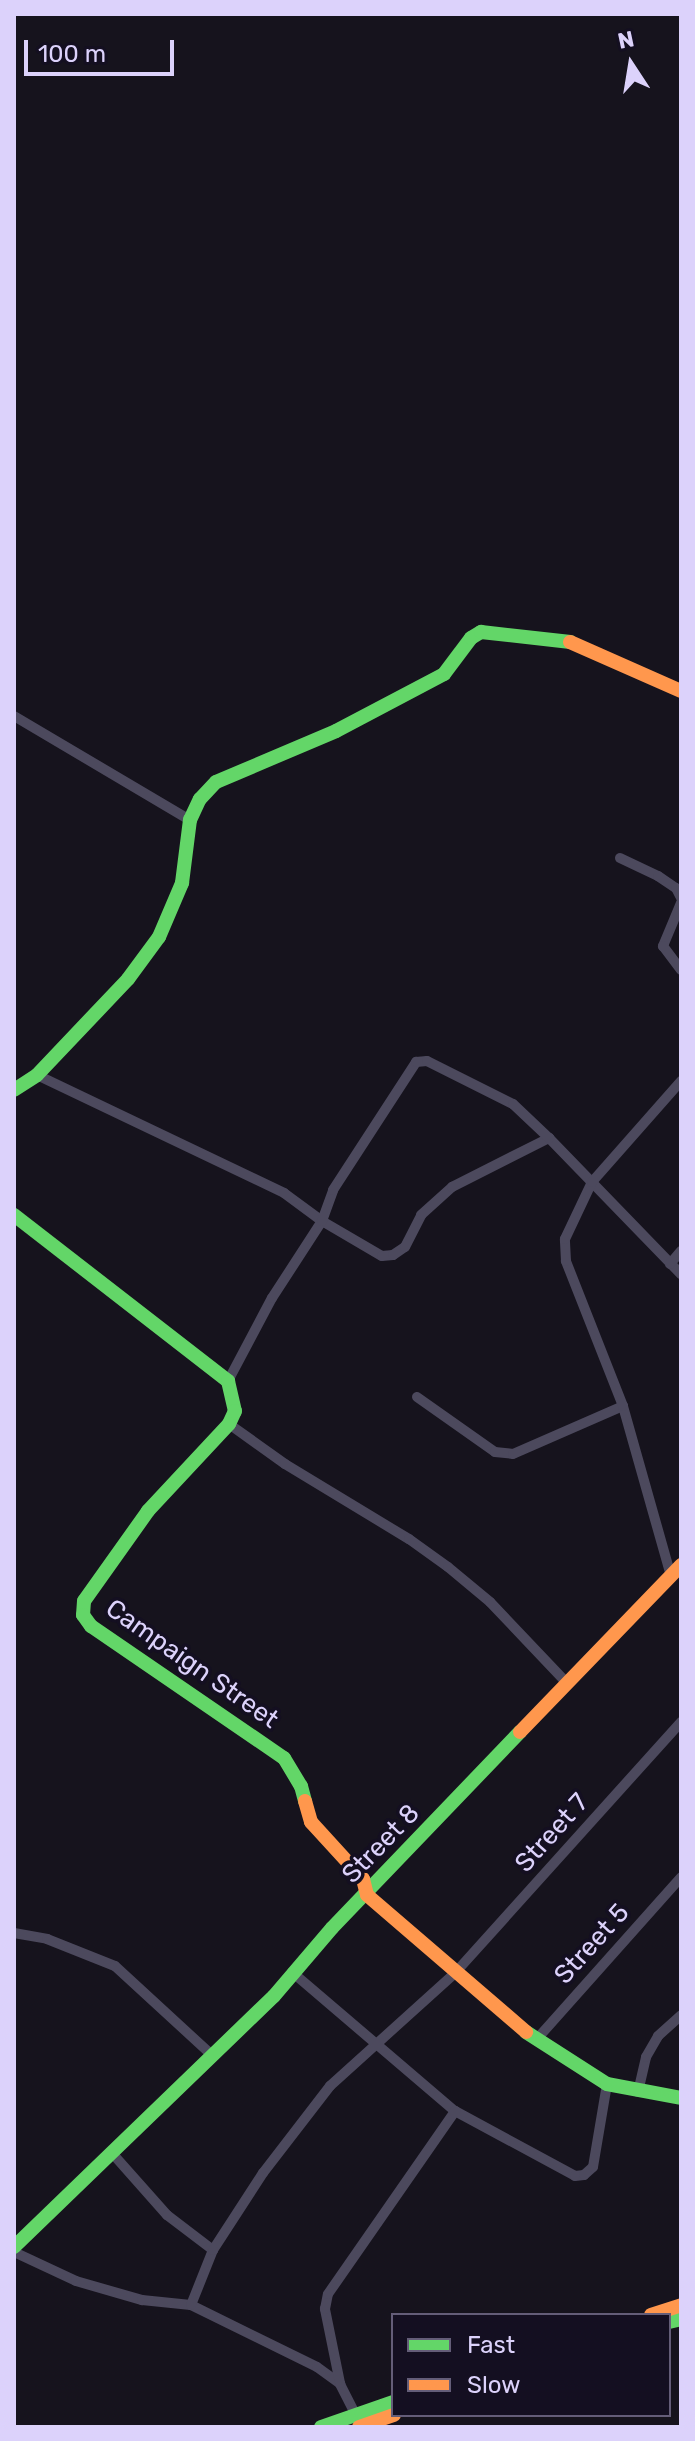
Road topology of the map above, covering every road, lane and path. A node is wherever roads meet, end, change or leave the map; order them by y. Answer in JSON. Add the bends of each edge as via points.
{"nodes":[{"id":1,"x":681,"y":691,"type":"edge"},
{"id":2,"x":14,"y":716,"type":"edge"},
{"id":3,"x":190,"y":820,"type":"junction"},
{"id":4,"x":620,"y":858,"type":"dead end"},
{"id":5,"x":681,"y":900,"type":"edge"},
{"id":6,"x":681,"y":970,"type":"edge"},
{"id":7,"x":37,"y":1075,"type":"junction"},
{"id":8,"x":681,"y":1081,"type":"edge"},
{"id":9,"x":14,"y":1090,"type":"edge"},
{"id":10,"x":549,"y":1138,"type":"junction"},
{"id":11,"x":592,"y":1182,"type":"junction"},
{"id":12,"x":14,"y":1215,"type":"edge"},
{"id":13,"x":322,"y":1221,"type":"junction"},
{"id":14,"x":681,"y":1251,"type":"edge"},
{"id":15,"x":670,"y":1264,"type":"junction"},
{"id":16,"x":681,"y":1274,"type":"edge"},
{"id":17,"x":228,"y":1381,"type":"junction"},
{"id":18,"x":417,"y":1397,"type":"dead end"},
{"id":19,"x":623,"y":1406,"type":"junction"},
{"id":20,"x":229,"y":1424,"type":"junction"},
{"id":21,"x":676,"y":1570,"type":"edge"},
{"id":22,"x":567,"y":1683,"type":"junction"},
{"id":23,"x":681,"y":1722,"type":"edge"},
{"id":24,"x":681,"y":1877,"type":"edge"},
{"id":25,"x":367,"y":1895,"type":"junction"},
{"id":26,"x":14,"y":1933,"type":"edge"},
{"id":27,"x":292,"y":1972,"type":"junction"},
{"id":28,"x":455,"y":1973,"type":"junction"},
{"id":29,"x":681,"y":2015,"type":"edge"},
{"id":30,"x":536,"y":2040,"type":"junction"},
{"id":31,"x":374,"y":2044,"type":"junction"},
{"id":32,"x":213,"y":2056,"type":"junction"},
{"id":33,"x":607,"y":2084,"type":"junction"},
{"id":34,"x":638,"y":2092,"type":"junction"},
{"id":35,"x":681,"y":2098,"type":"edge"},
{"id":36,"x":455,"y":2111,"type":"junction"},
{"id":37,"x":112,"y":2153,"type":"junction"},
{"id":38,"x":14,"y":2249,"type":"edge"},
{"id":39,"x":213,"y":2250,"type":"junction"},
{"id":40,"x":191,"y":2305,"type":"junction"},
{"id":41,"x":681,"y":2305,"type":"edge"},
{"id":42,"x":657,"y":2313,"type":"edge"},
{"id":43,"x":340,"y":2384,"type":"junction"},
{"id":44,"x":391,"y":2403,"type":"edge"},
{"id":45,"x":391,"y":2416,"type":"edge"},
{"id":46,"x":358,"y":2423,"type":"edge"},
{"id":47,"x":321,"y":2427,"type":"edge"}],
"edges":[{"from":1,"to":3,"type":"main road","via":[[570,642],[475,634],[444,674],[336,731],[216,782]]},
{"from":2,"to":3,"type":"street"},
{"from":3,"to":7,"type":"main road","via":[[182,883],[159,937],[128,979]]},
{"from":4,"to":5,"type":"street","via":[[676,888]]},
{"from":5,"to":6,"type":"street","via":[[663,946]]},
{"from":7,"to":9,"type":"main road"},
{"from":7,"to":13,"type":"street","via":[[284,1193]]},
{"from":8,"to":11,"type":"street"},
{"from":10,"to":11,"type":"street"},
{"from":10,"to":13,"type":"street","via":[[452,1187],[421,1215],[405,1247],[393,1255],[382,1256]]},
{"from":10,"to":13,"type":"street","via":[[513,1104],[427,1061],[416,1062],[333,1190]]},
{"from":11,"to":15,"type":"street"},
{"from":11,"to":19,"type":"street","via":[[565,1239],[566,1261]]},
{"from":12,"to":17,"type":"main road"},
{"from":13,"to":17,"type":"street","via":[[272,1298]]},
{"from":14,"to":15,"type":"street"},
{"from":15,"to":16,"type":"street"},
{"from":17,"to":20,"type":"main road","via":[[235,1411]]},
{"from":18,"to":19,"type":"street","via":[[495,1452],[513,1454]]},
{"from":19,"to":21,"type":"street"},
{"from":20,"to":22,"type":"street","via":[[448,1567],[490,1602]]},
{"from":20,"to":25,"type":"main road","name":"Campaign Street","via":[[148,1511],[84,1601],[83,1615],[91,1626],[284,1758],[301,1786],[311,1822],[363,1879]]},
{"from":21,"to":22,"type":"main road","name":"Street 8"},
{"from":22,"to":25,"type":"main road","name":"Street 8"},
{"from":23,"to":28,"type":"street","name":"Street 7"},
{"from":24,"to":30,"type":"street","name":"Street 5"},
{"from":25,"to":27,"type":"main road","name":"Street 8"},
{"from":25,"to":28,"type":"main road","name":"Campaign Street"},
{"from":26,"to":32,"type":"street","via":[[47,1939],[115,1966]]},
{"from":27,"to":31,"type":"street"},
{"from":27,"to":32,"type":"main road","name":"Street 8"},
{"from":28,"to":30,"type":"main road","name":"Campaign Street"},
{"from":28,"to":31,"type":"street","name":"Street 7"},
{"from":29,"to":34,"type":"street","via":[[658,2036],[646,2057]]},
{"from":30,"to":33,"type":"main road","name":"Campaign Street"},
{"from":31,"to":36,"type":"street"},
{"from":31,"to":39,"type":"street","name":"Street 7","via":[[330,2086],[263,2173]]},
{"from":32,"to":37,"type":"main road","name":"Street 8"},
{"from":33,"to":34,"type":"main road","name":"Campaign Street"},
{"from":33,"to":36,"type":"street","via":[[593,2167],[584,2175],[575,2176]]},
{"from":34,"to":35,"type":"main road","name":"Campaign Street"},
{"from":36,"to":43,"type":"street","via":[[328,2294],[325,2309]]},
{"from":37,"to":38,"type":"main road","name":"Street 8"},
{"from":37,"to":39,"type":"street","via":[[167,2215]]},
{"from":38,"to":40,"type":"street","via":[[76,2281],[142,2300]]},
{"from":39,"to":40,"type":"street","name":"Street 7"},
{"from":40,"to":43,"type":"street","via":[[317,2367]]},
{"from":41,"to":42,"type":"main road"},
{"from":43,"to":46,"type":"street"},
{"from":44,"to":46,"type":"main road"},
{"from":45,"to":46,"type":"main road"},
{"from":46,"to":47,"type":"main road"}]}
